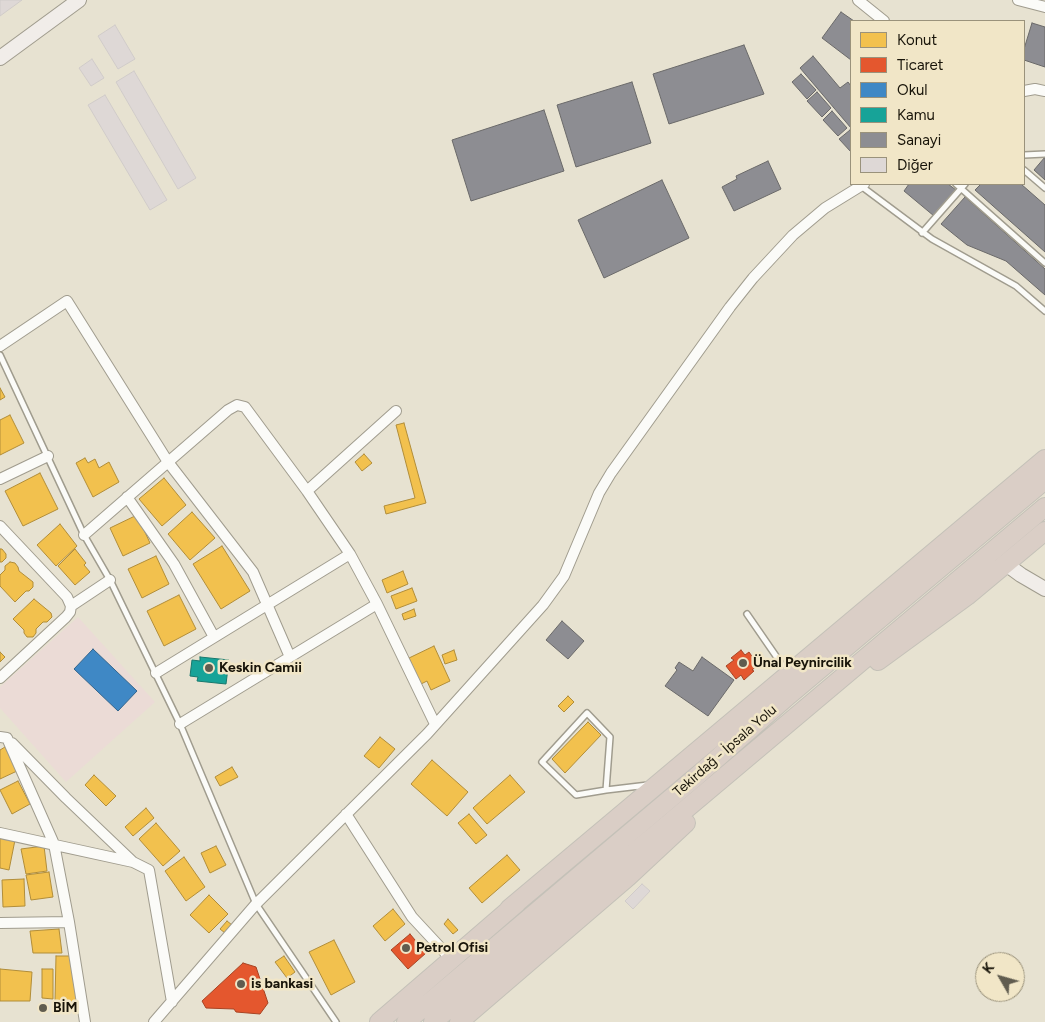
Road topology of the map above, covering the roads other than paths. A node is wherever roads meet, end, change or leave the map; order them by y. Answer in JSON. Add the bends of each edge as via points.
{"nodes":[{"id":1,"x":79,"y":0,"type":"edge"},
{"id":2,"x":858,"y":0,"type":"edge"},
{"id":3,"x":1018,"y":0,"type":"edge"},
{"id":4,"x":1045,"y":7,"type":"edge"},
{"id":5,"x":883,"y":20,"type":"edge"},
{"id":6,"x":0,"y":58,"type":"edge"},
{"id":7,"x":1025,"y":91,"type":"edge"},
{"id":8,"x":1045,"y":91,"type":"edge"},
{"id":9,"x":1045,"y":154,"type":"edge"},
{"id":10,"x":1025,"y":155,"type":"edge"},
{"id":11,"x":1025,"y":171,"type":"edge"},
{"id":12,"x":862,"y":185,"type":"edge"},
{"id":13,"x":963,"y":186,"type":"edge"},
{"id":14,"x":1045,"y":188,"type":"edge"},
{"id":15,"x":922,"y":233,"type":"junction"},
{"id":16,"x":1045,"y":262,"type":"edge"},
{"id":17,"x":1045,"y":310,"type":"edge"},
{"id":18,"x":0,"y":346,"type":"edge"},
{"id":19,"x":0,"y":355,"type":"edge"},
{"id":20,"x":396,"y":411,"type":"dead end"},
{"id":21,"x":48,"y":456,"type":"junction"},
{"id":22,"x":1045,"y":459,"type":"edge"},
{"id":23,"x":168,"y":462,"type":"junction"},
{"id":24,"x":0,"y":479,"type":"edge"},
{"id":25,"x":1045,"y":480,"type":"edge"},
{"id":26,"x":307,"y":491,"type":"junction"},
{"id":27,"x":127,"y":497,"type":"junction"},
{"id":28,"x":1045,"y":507,"type":"edge"},
{"id":29,"x":0,"y":526,"type":"edge"},
{"id":30,"x":1045,"y":531,"type":"edge"},
{"id":31,"x":84,"y":535,"type":"junction"},
{"id":32,"x":350,"y":554,"type":"junction"},
{"id":33,"x":1006,"y":564,"type":"junction"},
{"id":34,"x":110,"y":580,"type":"junction"},
{"id":35,"x":1045,"y":589,"type":"edge"},
{"id":36,"x":268,"y":604,"type":"junction"},
{"id":37,"x":377,"y":604,"type":"junction"},
{"id":38,"x":71,"y":606,"type":"junction"},
{"id":39,"x":747,"y":614,"type":"dead end"},
{"id":40,"x":214,"y":638,"type":"junction"},
{"id":41,"x":290,"y":658,"type":"junction"},
{"id":42,"x":156,"y":673,"type":"junction"},
{"id":43,"x":789,"y":675,"type":"junction"},
{"id":44,"x":0,"y":678,"type":"edge"},
{"id":45,"x":834,"y":684,"type":"junction"},
{"id":46,"x":789,"y":695,"type":"junction"},
{"id":47,"x":802,"y":713,"type":"junction"},
{"id":48,"x":180,"y":724,"type":"junction"},
{"id":49,"x":436,"y":724,"type":"junction"},
{"id":50,"x":2,"y":735,"type":"edge"},
{"id":51,"x":661,"y":783,"type":"junction"},
{"id":52,"x":606,"y":790,"type":"junction"},
{"id":53,"x":346,"y":814,"type":"junction"},
{"id":54,"x":0,"y":833,"type":"edge"},
{"id":55,"x":54,"y":844,"type":"junction"},
{"id":56,"x":133,"y":862,"type":"junction"},
{"id":57,"x":256,"y":904,"type":"junction"},
{"id":58,"x":509,"y":909,"type":"junction"},
{"id":59,"x":69,"y":922,"type":"junction"},
{"id":60,"x":0,"y":923,"type":"edge"},
{"id":61,"x":450,"y":960,"type":"junction"},
{"id":62,"x":172,"y":1002,"type":"junction"},
{"id":63,"x":85,"y":1022,"type":"edge"},
{"id":64,"x":154,"y":1022,"type":"edge"},
{"id":65,"x":336,"y":1022,"type":"edge"},
{"id":66,"x":379,"y":1022,"type":"edge"},
{"id":67,"x":406,"y":1022,"type":"edge"},
{"id":68,"x":433,"y":1022,"type":"edge"},
{"id":69,"x":459,"y":1022,"type":"edge"}],
"edges":[{"from":1,"to":6,"type":"street"},
{"from":2,"to":5,"type":"street"},
{"from":3,"to":4,"type":"street"},
{"from":7,"to":8,"type":"street"},
{"from":9,"to":10,"type":"lane"},
{"from":11,"to":14,"type":"lane"},
{"from":12,"to":15,"type":"lane"},
{"from":12,"to":49,"type":"street","via":[[836,200],[800,229],[736,299],[611,473],[554,591]]},
{"from":13,"to":15,"type":"lane"},
{"from":13,"to":16,"type":"lane"},
{"from":15,"to":17,"type":"lane","via":[[1016,286]]},
{"from":18,"to":23,"type":"street","via":[[67,301]]},
{"from":19,"to":21,"type":"lane"},
{"from":20,"to":26,"type":"street"},
{"from":21,"to":24,"type":"street"},
{"from":21,"to":31,"type":"lane"},
{"from":22,"to":43,"type":"highway"},
{"from":23,"to":26,"type":"street","via":[[237,405],[245,407]]},
{"from":23,"to":27,"type":"street"},
{"from":23,"to":36,"type":"street","via":[[253,572]]},
{"from":25,"to":46,"type":"highway","name":"Tekirdağ - İpsala Yolu"},
{"from":26,"to":32,"type":"street"},
{"from":27,"to":31,"type":"street"},
{"from":27,"to":40,"type":"street","via":[[174,564]]},
{"from":28,"to":45,"type":"highway","name":"Tekirdağ - İpsala Yolu"},
{"from":29,"to":38,"type":"street","via":[[67,597]]},
{"from":30,"to":33,"type":"highway"},
{"from":31,"to":34,"type":"lane"},
{"from":32,"to":36,"type":"street"},
{"from":32,"to":37,"type":"street"},
{"from":33,"to":35,"type":"street"},
{"from":33,"to":45,"type":"highway","via":[[874,664]]},
{"from":34,"to":38,"type":"street"},
{"from":34,"to":42,"type":"lane"},
{"from":36,"to":40,"type":"street"},
{"from":36,"to":41,"type":"street"},
{"from":37,"to":41,"type":"street"},
{"from":37,"to":49,"type":"street"},
{"from":38,"to":44,"type":"street","via":[[66,617]]},
{"from":39,"to":43,"type":"lane"},
{"from":40,"to":42,"type":"street"},
{"from":41,"to":48,"type":"street"},
{"from":42,"to":48,"type":"lane"},
{"from":43,"to":51,"type":"highway"},
{"from":45,"to":47,"type":"highway","name":"Tekirdağ - İpsala Yolu"},
{"from":46,"to":58,"type":"highway"},
{"from":46,"to":67,"type":"highway","name":"Tekirdağ - İpsala Yolu"},
{"from":47,"to":68,"type":"highway","name":"Tekirdağ - İpsala Yolu"},
{"from":47,"to":69,"type":"highway","via":[[628,877]]},
{"from":48,"to":57,"type":"lane"},
{"from":49,"to":53,"type":"street"},
{"from":50,"to":55,"type":"street"},
{"from":50,"to":56,"type":"street"},
{"from":51,"to":52,"type":"lane"},
{"from":51,"to":58,"type":"highway"},
{"from":52,"to":52,"type":"lane","via":[[576,795],[542,762],[587,713],[610,736]]},
{"from":53,"to":57,"type":"street"},
{"from":53,"to":61,"type":"street","via":[[412,916]]},
{"from":54,"to":55,"type":"street"},
{"from":55,"to":56,"type":"street"},
{"from":55,"to":59,"type":"street"},
{"from":56,"to":62,"type":"street","via":[[149,870]]},
{"from":57,"to":62,"type":"street"},
{"from":57,"to":65,"type":"lane"},
{"from":58,"to":61,"type":"highway"},
{"from":59,"to":60,"type":"street"},
{"from":59,"to":63,"type":"street"},
{"from":61,"to":66,"type":"highway"},
{"from":62,"to":64,"type":"street"}]}
